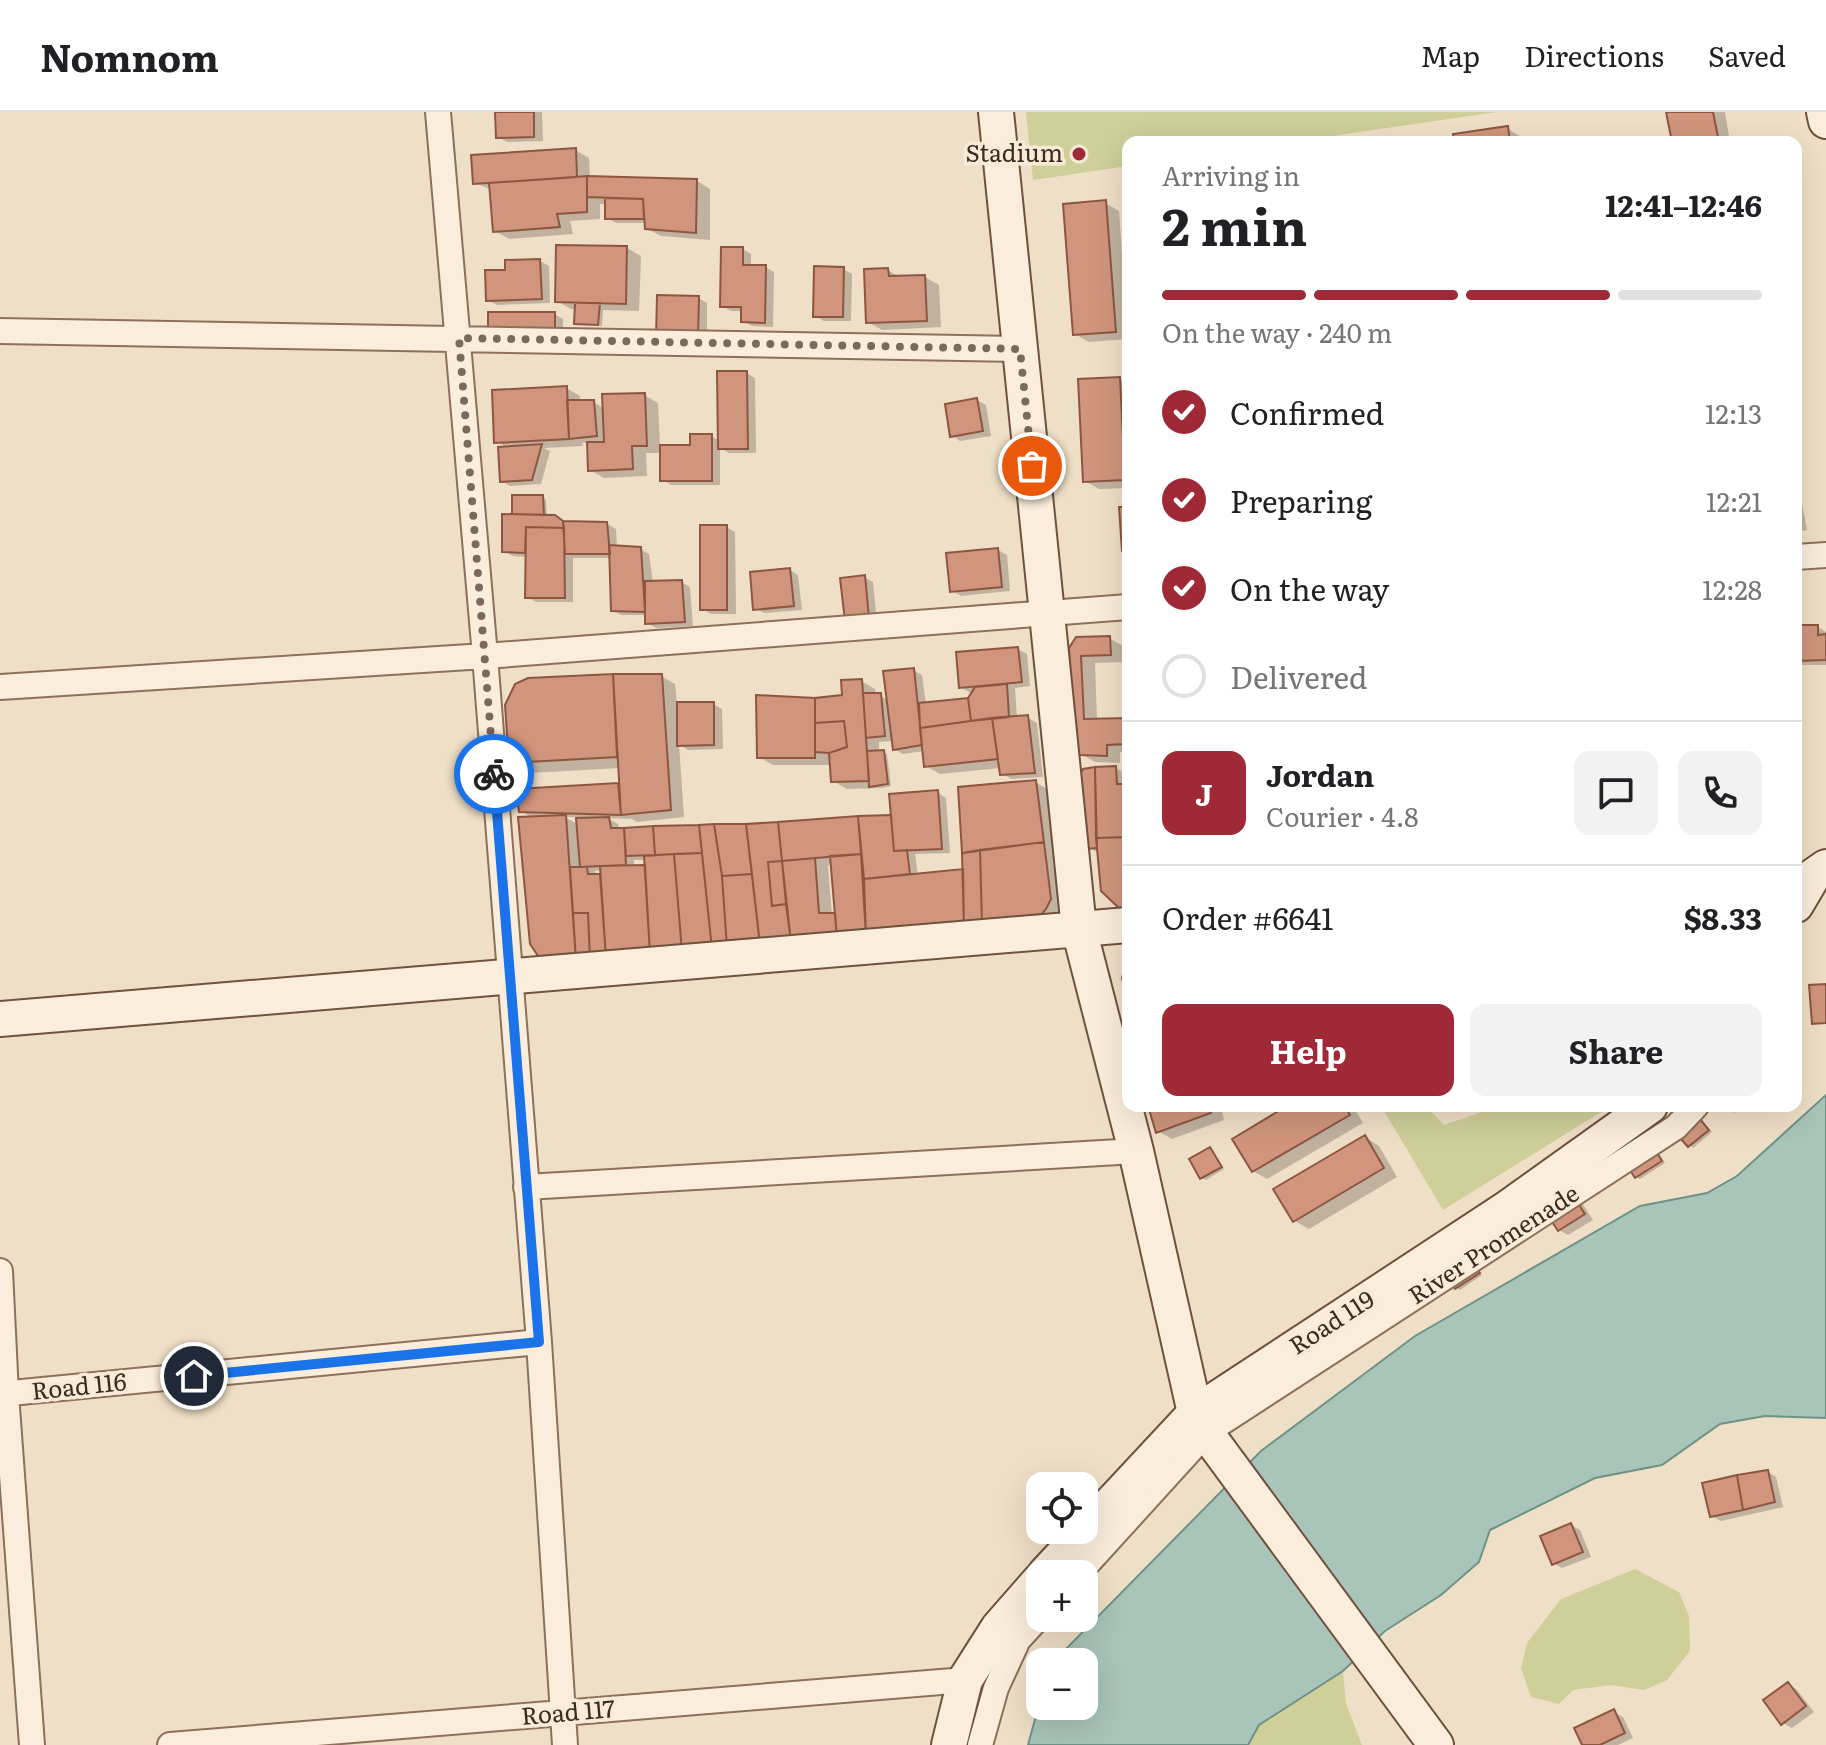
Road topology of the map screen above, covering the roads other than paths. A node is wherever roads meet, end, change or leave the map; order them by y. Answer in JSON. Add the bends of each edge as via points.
{"nodes":[{"id":1,"x":438,"y":112,"type":"edge"},
{"id":2,"x":996,"y":112,"type":"edge"},
{"id":3,"x":1824,"y":112,"type":"edge"},
{"id":4,"x":1826,"y":121,"type":"edge"},
{"id":5,"x":0,"y":331,"type":"edge"},
{"id":6,"x":459,"y":338,"type":"junction"},
{"id":7,"x":1020,"y":349,"type":"junction"},
{"id":8,"x":1826,"y":555,"type":"edge"},
{"id":9,"x":1802,"y":557,"type":"edge"},
{"id":10,"x":1122,"y":607,"type":"edge"},
{"id":11,"x":1047,"y":613,"type":"junction"},
{"id":12,"x":485,"y":656,"type":"junction"},
{"id":13,"x":0,"y":687,"type":"edge"},
{"id":14,"x":1815,"y":873,"type":"edge"},
{"id":15,"x":1802,"y":895,"type":"edge"},
{"id":16,"x":1122,"y":925,"type":"edge"},
{"id":17,"x":1079,"y":929,"type":"junction"},
{"id":18,"x":510,"y":979,"type":"junction"},
{"id":19,"x":0,"y":1019,"type":"edge"},
{"id":20,"x":1122,"y":1096,"type":"edge"},
{"id":21,"x":1126,"y":1112,"type":"edge"},
{"id":22,"x":1642,"y":1112,"type":"edge"},
{"id":23,"x":1690,"y":1112,"type":"edge"},
{"id":24,"x":1136,"y":1151,"type":"junction"},
{"id":25,"x":526,"y":1187,"type":"junction"},
{"id":26,"x":0,"y":1271,"type":"edge"},
{"id":27,"x":539,"y":1342,"type":"junction"},
{"id":28,"x":3,"y":1394,"type":"edge"},
{"id":29,"x":1205,"y":1429,"type":"junction"},
{"id":30,"x":1060,"y":1560,"type":"edge"},
{"id":31,"x":1090,"y":1560,"type":"edge"},
{"id":32,"x":1026,"y":1596,"type":"edge"},
{"id":33,"x":1026,"y":1631,"type":"edge"},
{"id":34,"x":965,"y":1680,"type":"junction"},
{"id":35,"x":563,"y":1713,"type":"junction"},
{"id":36,"x":32,"y":1745,"type":"edge"},
{"id":37,"x":170,"y":1745,"type":"edge"},
{"id":38,"x":565,"y":1745,"type":"edge"},
{"id":39,"x":949,"y":1745,"type":"edge"},
{"id":40,"x":980,"y":1745,"type":"edge"},
{"id":41,"x":1436,"y":1745,"type":"edge"}],
"edges":[{"from":1,"to":6,"type":"street"},
{"from":2,"to":7,"type":"street"},
{"from":3,"to":4,"type":"street"},
{"from":5,"to":6,"type":"street"},
{"from":6,"to":7,"type":"street"},
{"from":6,"to":12,"type":"street"},
{"from":7,"to":11,"type":"street"},
{"from":8,"to":9,"type":"street"},
{"from":10,"to":11,"type":"street"},
{"from":11,"to":12,"type":"street"},
{"from":11,"to":17,"type":"street"},
{"from":12,"to":13,"type":"street"},
{"from":12,"to":18,"type":"street"},
{"from":14,"to":15,"type":"street"},
{"from":16,"to":17,"type":"street"},
{"from":17,"to":18,"type":"street"},
{"from":17,"to":20,"type":"street"},
{"from":18,"to":19,"type":"street"},
{"from":18,"to":25,"type":"street"},
{"from":21,"to":24,"type":"street"},
{"from":22,"to":29,"type":"street","name":"Road 119"},
{"from":23,"to":29,"type":"street","name":"River Promenade","via":[[1676,1127]]},
{"from":24,"to":25,"type":"street"},
{"from":24,"to":29,"type":"street"},
{"from":25,"to":27,"type":"street"},
{"from":26,"to":28,"type":"street"},
{"from":27,"to":28,"type":"street","name":"Road 116"},
{"from":27,"to":35,"type":"street"},
{"from":28,"to":36,"type":"street"},
{"from":29,"to":30,"type":"street","name":"Road 119"},
{"from":29,"to":31,"type":"street","name":"River Promenade"},
{"from":29,"to":41,"type":"street"},
{"from":32,"to":34,"type":"street"},
{"from":33,"to":40,"type":"street","via":[[996,1688]]},
{"from":34,"to":35,"type":"street","name":"Road 117"},
{"from":34,"to":39,"type":"street"},
{"from":35,"to":37,"type":"street","name":"Road 117"},
{"from":35,"to":38,"type":"street"}]}
